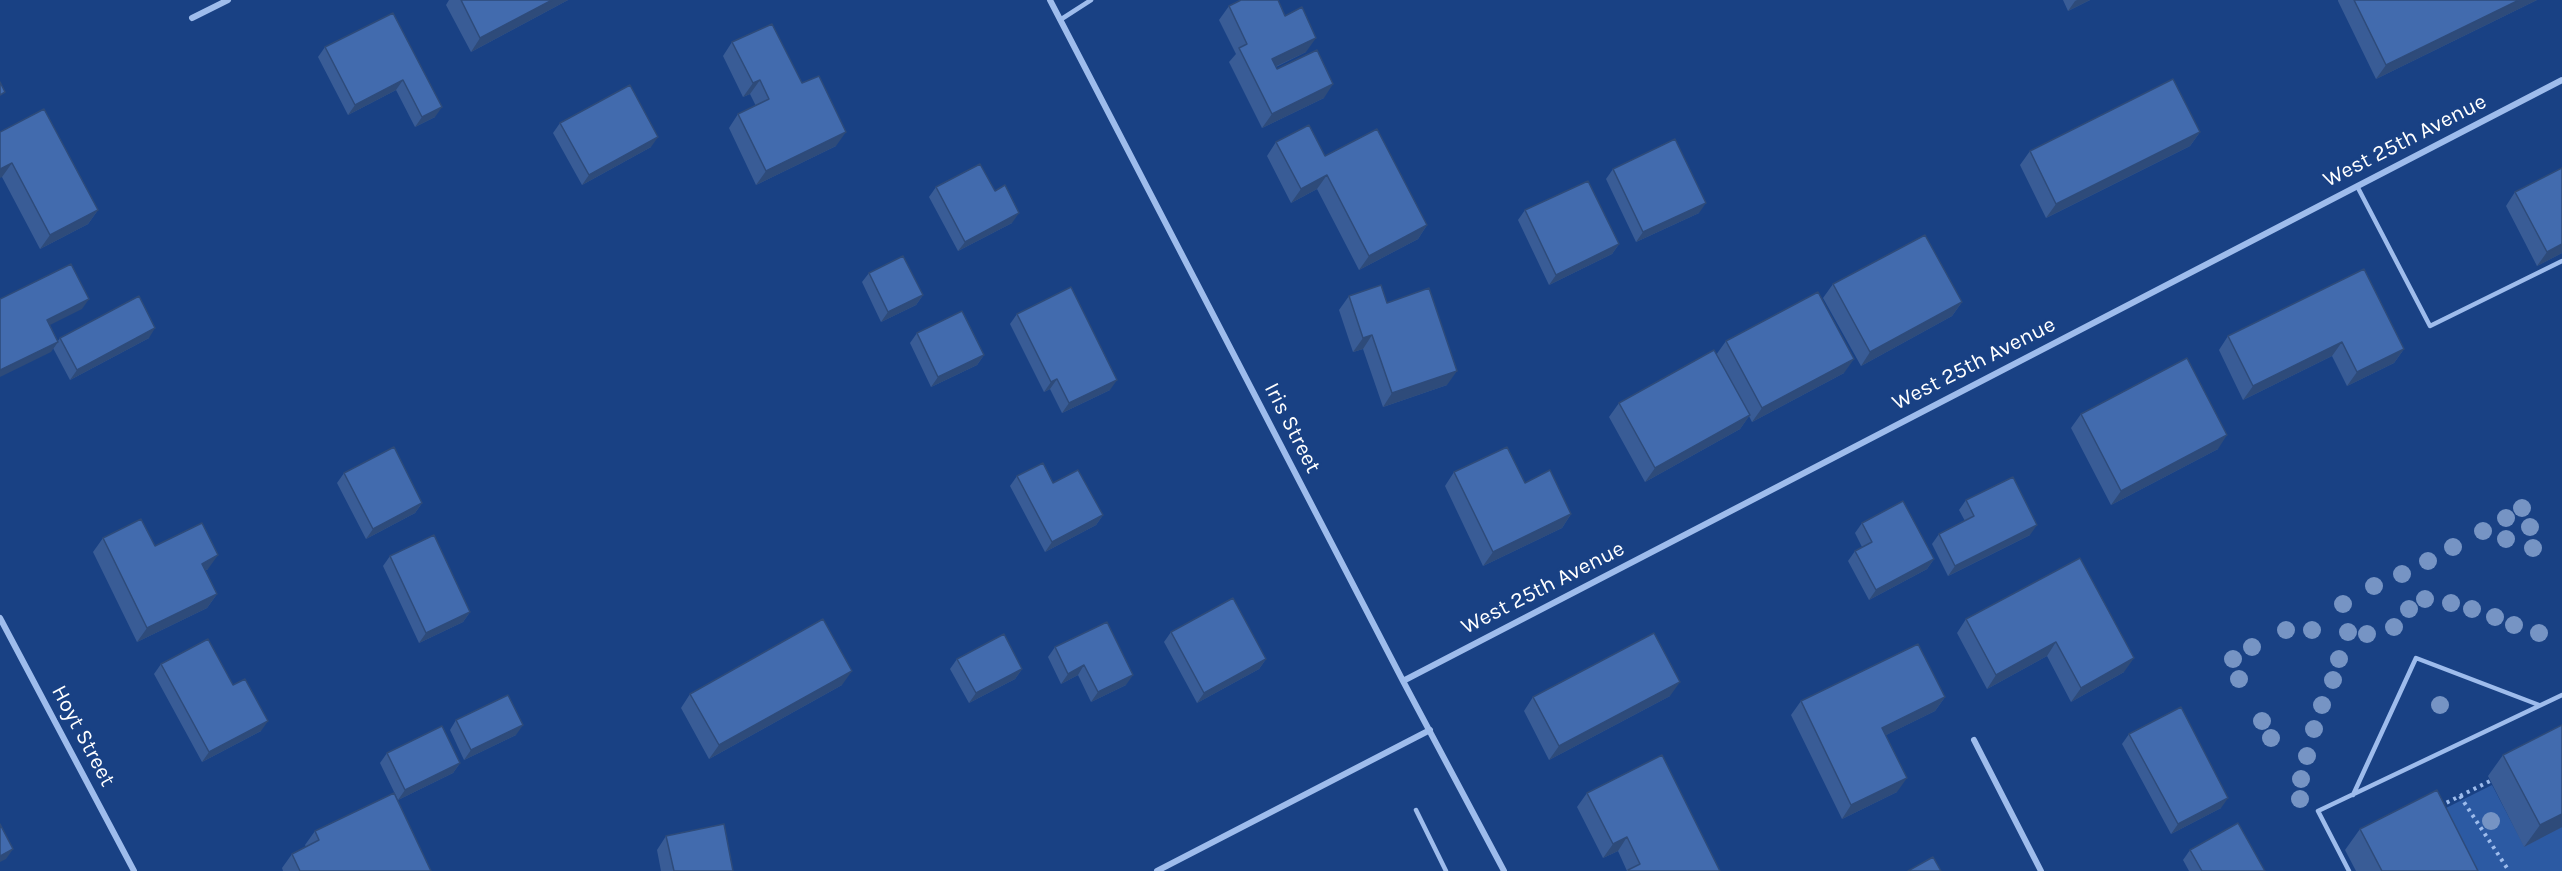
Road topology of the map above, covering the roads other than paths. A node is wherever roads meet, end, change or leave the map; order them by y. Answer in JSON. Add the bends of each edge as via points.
{"nodes":[{"id":1,"x":228,"y":0,"type":"edge"},
{"id":2,"x":1050,"y":0,"type":"edge"},
{"id":3,"x":1091,"y":0,"type":"edge"},
{"id":4,"x":192,"y":18,"type":"dead end"},
{"id":5,"x":1060,"y":20,"type":"junction"},
{"id":6,"x":2562,"y":80,"type":"edge"},
{"id":7,"x":2357,"y":186,"type":"junction"},
{"id":8,"x":2562,"y":261,"type":"edge"},
{"id":9,"x":0,"y":618,"type":"edge"},
{"id":10,"x":1403,"y":681,"type":"junction"},
{"id":11,"x":2562,"y":695,"type":"edge"},
{"id":12,"x":2539,"y":705,"type":"junction"},
{"id":13,"x":1430,"y":730,"type":"junction"},
{"id":14,"x":1974,"y":740,"type":"dead end"},
{"id":15,"x":2353,"y":795,"type":"junction"},
{"id":16,"x":1416,"y":810,"type":"dead end"},
{"id":17,"x":134,"y":871,"type":"edge"},
{"id":18,"x":1157,"y":871,"type":"edge"},
{"id":19,"x":1446,"y":871,"type":"edge"},
{"id":20,"x":1504,"y":871,"type":"edge"},
{"id":21,"x":2041,"y":871,"type":"edge"},
{"id":22,"x":2349,"y":871,"type":"edge"}],
"edges":[{"from":1,"to":4,"type":"street"},
{"from":2,"to":5,"type":"street","name":"Iris Street"},
{"from":3,"to":5,"type":"lane"},
{"from":5,"to":10,"type":"street","name":"Iris Street"},
{"from":6,"to":7,"type":"street","name":"West 25th Avenue"},
{"from":7,"to":8,"type":"lane","via":[[2430,326]]},
{"from":7,"to":10,"type":"street","name":"West 25th Avenue"},
{"from":9,"to":17,"type":"street","name":"Hoyt Street"},
{"from":10,"to":13,"type":"street","name":"Iris Street"},
{"from":11,"to":12,"type":"lane"},
{"from":12,"to":15,"type":"lane"},
{"from":12,"to":15,"type":"lane","via":[[2416,658]]},
{"from":13,"to":18,"type":"street"},
{"from":13,"to":20,"type":"street","name":"Iris Street"},
{"from":14,"to":21,"type":"street"},
{"from":15,"to":22,"type":"lane","via":[[2318,811]]},
{"from":16,"to":19,"type":"lane"}]}
